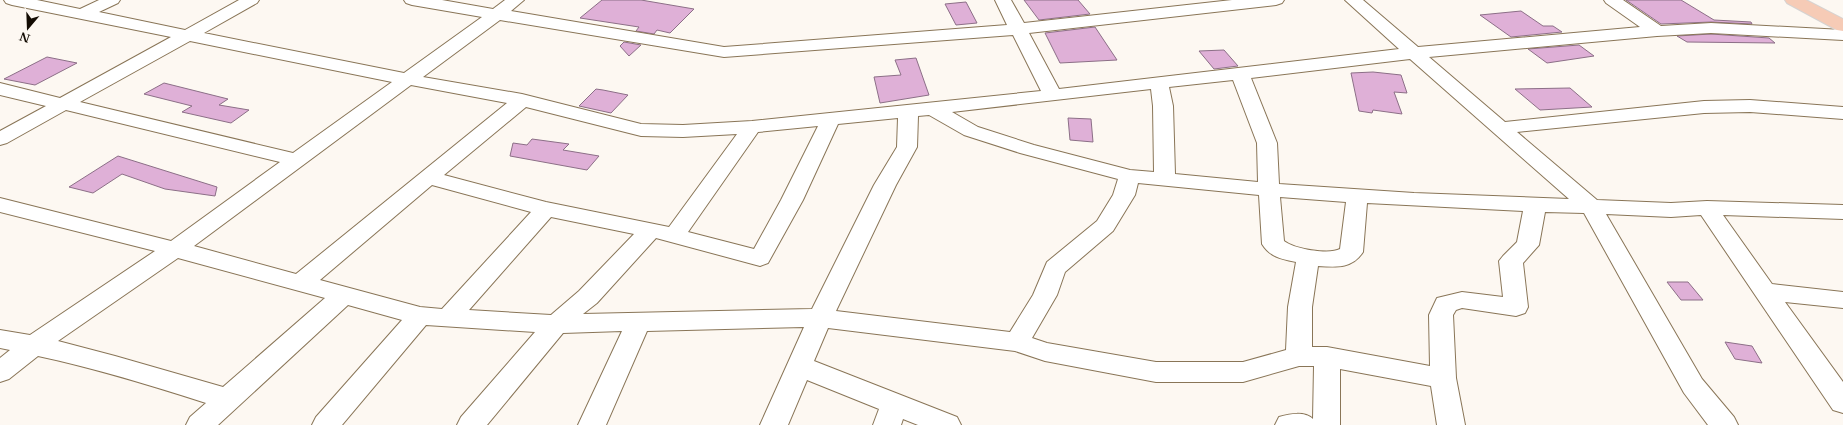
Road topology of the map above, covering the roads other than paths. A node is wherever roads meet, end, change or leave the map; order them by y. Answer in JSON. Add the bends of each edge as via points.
{"nodes":[{"id":1,"x":12,"y":0,"type":"edge"},
{"id":2,"x":112,"y":0,"type":"edge"},
{"id":3,"x":251,"y":0,"type":"edge"},
{"id":4,"x":412,"y":0,"type":"edge"},
{"id":5,"x":516,"y":0,"type":"edge"},
{"id":6,"x":1003,"y":0,"type":"edge"},
{"id":7,"x":1276,"y":0,"type":"edge"},
{"id":8,"x":1353,"y":0,"type":"edge"},
{"id":9,"x":1612,"y":0,"type":"edge"},
{"id":10,"x":1793,"y":0,"type":"edge"},
{"id":11,"x":82,"y":14,"type":"junction"},
{"id":12,"x":496,"y":14,"type":"junction"},
{"id":13,"x":1843,"y":26,"type":"edge"},
{"id":14,"x":1018,"y":29,"type":"junction"},
{"id":15,"x":1657,"y":31,"type":"junction"},
{"id":16,"x":1843,"y":35,"type":"edge"},
{"id":17,"x":188,"y":36,"type":"junction"},
{"id":18,"x":1415,"y":53,"type":"junction"},
{"id":19,"x":1240,"y":73,"type":"junction"},
{"id":20,"x":406,"y":79,"type":"junction"},
{"id":21,"x":1159,"y":84,"type":"junction"},
{"id":22,"x":0,"y":89,"type":"edge"},
{"id":23,"x":1053,"y":95,"type":"junction"},
{"id":24,"x":522,"y":100,"type":"junction"},
{"id":25,"x":63,"y":104,"type":"junction"},
{"id":26,"x":932,"y":109,"type":"junction"},
{"id":27,"x":908,"y":112,"type":"junction"},
{"id":28,"x":1843,"y":113,"type":"edge"},
{"id":29,"x":831,"y":119,"type":"junction"},
{"id":30,"x":752,"y":128,"type":"junction"},
{"id":31,"x":1500,"y":128,"type":"junction"},
{"id":32,"x":0,"y":139,"type":"edge"},
{"id":33,"x":297,"y":160,"type":"junction"},
{"id":34,"x":1129,"y":176,"type":"junction"},
{"id":35,"x":429,"y":178,"type":"junction"},
{"id":36,"x":1165,"y":179,"type":"junction"},
{"id":37,"x":1269,"y":190,"type":"junction"},
{"id":38,"x":1357,"y":196,"type":"junction"},
{"id":39,"x":0,"y":205,"type":"edge"},
{"id":40,"x":1535,"y":205,"type":"junction"},
{"id":41,"x":1592,"y":207,"type":"junction"},
{"id":42,"x":546,"y":208,"type":"junction"},
{"id":43,"x":1707,"y":208,"type":"junction"},
{"id":44,"x":1843,"y":212,"type":"edge"},
{"id":45,"x":662,"y":233,"type":"junction"},
{"id":46,"x":174,"y":249,"type":"junction"},
{"id":47,"x":1308,"y":258,"type":"junction"},
{"id":48,"x":301,"y":283,"type":"junction"},
{"id":49,"x":1765,"y":291,"type":"junction"},
{"id":50,"x":344,"y":295,"type":"junction"},
{"id":51,"x":1843,"y":300,"type":"edge"},
{"id":52,"x":420,"y":316,"type":"junction"},
{"id":53,"x":448,"y":318,"type":"junction"},
{"id":54,"x":820,"y":318,"type":"junction"},
{"id":55,"x":638,"y":322,"type":"junction"},
{"id":56,"x":556,"y":324,"type":"junction"},
{"id":57,"x":0,"y":340,"type":"edge"},
{"id":58,"x":1017,"y":342,"type":"junction"},
{"id":59,"x":34,"y":345,"type":"junction"},
{"id":60,"x":1299,"y":356,"type":"junction"},
{"id":61,"x":1327,"y":357,"type":"junction"},
{"id":62,"x":799,"y":366,"type":"junction"},
{"id":63,"x":0,"y":372,"type":"edge"},
{"id":64,"x":1443,"y":378,"type":"junction"},
{"id":65,"x":228,"y":399,"type":"junction"},
{"id":66,"x":1843,"y":403,"type":"edge"},
{"id":67,"x":890,"y":414,"type":"edge"},
{"id":68,"x":200,"y":425,"type":"edge"},
{"id":69,"x":326,"y":425,"type":"edge"},
{"id":70,"x":471,"y":425,"type":"edge"},
{"id":71,"x":592,"y":425,"type":"edge"},
{"id":72,"x":774,"y":425,"type":"edge"},
{"id":73,"x":946,"y":425,"type":"edge"},
{"id":74,"x":1289,"y":425,"type":"edge"},
{"id":75,"x":1302,"y":425,"type":"edge"},
{"id":76,"x":1326,"y":425,"type":"edge"},
{"id":77,"x":1452,"y":425,"type":"edge"},
{"id":78,"x":1724,"y":425,"type":"edge"}],
"edges":[{"from":1,"to":11,"type":"street"},
{"from":2,"to":11,"type":"street"},
{"from":3,"to":17,"type":"street"},
{"from":4,"to":12,"type":"street"},
{"from":5,"to":12,"type":"street"},
{"from":6,"to":14,"type":"street"},
{"from":7,"to":14,"type":"street"},
{"from":8,"to":18,"type":"street"},
{"from":9,"to":15,"type":"street"},
{"from":10,"to":13,"type":"main road"},
{"from":11,"to":17,"type":"street"},
{"from":12,"to":14,"type":"street","via":[[724,52]]},
{"from":12,"to":20,"type":"street"},
{"from":14,"to":23,"type":"street"},
{"from":15,"to":16,"type":"street","via":[[1711,28]]},
{"from":15,"to":18,"type":"street"},
{"from":17,"to":20,"type":"street"},
{"from":17,"to":25,"type":"street"},
{"from":18,"to":19,"type":"street"},
{"from":18,"to":31,"type":"street"},
{"from":19,"to":21,"type":"street"},
{"from":19,"to":37,"type":"street","via":[[1267,143]]},
{"from":20,"to":24,"type":"street"},
{"from":20,"to":33,"type":"street"},
{"from":21,"to":23,"type":"street"},
{"from":21,"to":36,"type":"street","via":[[1163,106]]},
{"from":22,"to":25,"type":"street"},
{"from":23,"to":26,"type":"street"},
{"from":24,"to":30,"type":"street","via":[[641,130]]},
{"from":24,"to":35,"type":"street"},
{"from":25,"to":32,"type":"street"},
{"from":25,"to":33,"type":"street"},
{"from":26,"to":27,"type":"street"},
{"from":26,"to":34,"type":"street","via":[[970,131]]},
{"from":27,"to":29,"type":"street"},
{"from":27,"to":54,"type":"street","via":[[907,147],[885,185]]},
{"from":28,"to":31,"type":"street","via":[[1750,106],[1704,108]]},
{"from":29,"to":30,"type":"street"},
{"from":29,"to":45,"type":"street","via":[[792,200],[760,258]]},
{"from":30,"to":45,"type":"street"},
{"from":31,"to":41,"type":"street"},
{"from":33,"to":46,"type":"street"},
{"from":34,"to":36,"type":"street"},
{"from":34,"to":58,"type":"street","via":[[1124,195],[1104,226],[1055,268],[1046,295]]},
{"from":35,"to":42,"type":"street"},
{"from":35,"to":48,"type":"street"},
{"from":36,"to":37,"type":"street"},
{"from":37,"to":38,"type":"street"},
{"from":37,"to":47,"type":"street","via":[[1274,244],[1283,252]]},
{"from":38,"to":40,"type":"street"},
{"from":38,"to":47,"type":"street","via":[[1351,252],[1339,260]]},
{"from":39,"to":46,"type":"street"},
{"from":40,"to":41,"type":"street"},
{"from":40,"to":64,"type":"street","via":[[1528,245],[1511,261],[1516,307],[1462,300],[1446,304],[1441,315]]},
{"from":41,"to":43,"type":"street","via":[[1671,210]]},
{"from":41,"to":78,"type":"street","via":[[1693,386]]},
{"from":42,"to":45,"type":"street"},
{"from":42,"to":53,"type":"street"},
{"from":43,"to":44,"type":"street"},
{"from":43,"to":49,"type":"street"},
{"from":45,"to":56,"type":"street"},
{"from":46,"to":48,"type":"street"},
{"from":46,"to":59,"type":"street"},
{"from":47,"to":60,"type":"street","via":[[1300,307]]},
{"from":48,"to":50,"type":"street"},
{"from":49,"to":51,"type":"street"},
{"from":49,"to":66,"type":"street"},
{"from":50,"to":52,"type":"street"},
{"from":50,"to":65,"type":"street"},
{"from":52,"to":53,"type":"street"},
{"from":52,"to":69,"type":"street"},
{"from":53,"to":56,"type":"street"},
{"from":54,"to":55,"type":"street"},
{"from":54,"to":58,"type":"street"},
{"from":54,"to":62,"type":"street"},
{"from":55,"to":56,"type":"street"},
{"from":55,"to":71,"type":"street"},
{"from":56,"to":70,"type":"street"},
{"from":57,"to":59,"type":"street"},
{"from":58,"to":60,"type":"street","via":[[1045,352],[1156,372],[1243,372]]},
{"from":59,"to":63,"type":"street"},
{"from":59,"to":65,"type":"street","via":[[128,369]]},
{"from":60,"to":61,"type":"street"},
{"from":61,"to":64,"type":"street"},
{"from":61,"to":76,"type":"street"},
{"from":62,"to":67,"type":"street"},
{"from":62,"to":72,"type":"street"},
{"from":64,"to":77,"type":"street"},
{"from":65,"to":68,"type":"street"},
{"from":67,"to":73,"type":"street"},
{"from":74,"to":75,"type":"street"}]}
